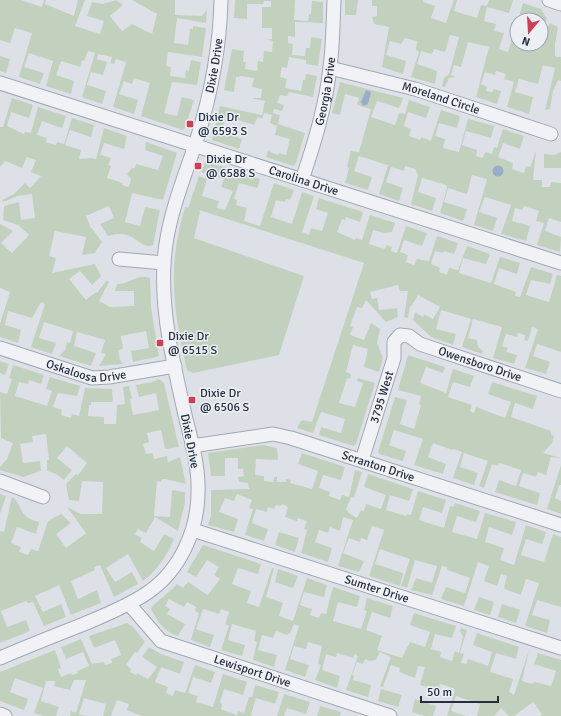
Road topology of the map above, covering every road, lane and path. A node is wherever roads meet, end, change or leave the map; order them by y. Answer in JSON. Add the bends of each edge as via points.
{"nodes":[{"id":1,"x":221,"y":0,"type":"edge"},
{"id":2,"x":334,"y":0,"type":"edge"},
{"id":3,"x":549,"y":0,"type":"edge"},
{"id":4,"x":561,"y":4,"type":"edge"},
{"id":5,"x":330,"y":68,"type":"junction"},
{"id":6,"x":0,"y":83,"type":"edge"},
{"id":7,"x":551,"y":134,"type":"dead end"},
{"id":8,"x":194,"y":146,"type":"junction"},
{"id":9,"x":302,"y":180,"type":"junction"},
{"id":10,"x":119,"y":259,"type":"dead end"},
{"id":11,"x":164,"y":263,"type":"junction"},
{"id":12,"x":561,"y":263,"type":"edge"},
{"id":13,"x":400,"y":336,"type":"joint"},
{"id":14,"x":0,"y":348,"type":"edge"},
{"id":15,"x":175,"y":366,"type":"junction"},
{"id":16,"x":561,"y":391,"type":"edge"},
{"id":17,"x":192,"y":446,"type":"junction"},
{"id":18,"x":362,"y":460,"type":"junction"},
{"id":19,"x":0,"y":481,"type":"edge"},
{"id":20,"x":43,"y":497,"type":"dead end"},
{"id":21,"x":561,"y":525,"type":"edge"},
{"id":22,"x":193,"y":530,"type":"junction"},
{"id":23,"x":129,"y":604,"type":"junction"},
{"id":24,"x":561,"y":648,"type":"edge"},
{"id":25,"x":0,"y":658,"type":"edge"},
{"id":26,"x":0,"y":714,"type":"edge"},
{"id":27,"x":5,"y":716,"type":"edge"},
{"id":28,"x":390,"y":716,"type":"edge"}],
"edges":[{"from":1,"to":8,"type":"street","name":"Dixie Drive","via":[[213,80]]},
{"from":2,"to":5,"type":"street","name":"Georgia Drive"},
{"from":3,"to":4,"type":"street"},
{"from":5,"to":7,"type":"street","name":"Moreland Circle","via":[[415,89]]},
{"from":5,"to":9,"type":"street","name":"Georgia Drive","via":[[319,124]]},
{"from":6,"to":8,"type":"street","name":"Carolina Drive"},
{"from":8,"to":9,"type":"street","name":"Carolina Drive"},
{"from":8,"to":11,"type":"street","name":"Dixie Drive","via":[[171,220]]},
{"from":9,"to":12,"type":"street","name":"Carolina Drive"},
{"from":10,"to":11,"type":"street"},
{"from":11,"to":15,"type":"street","name":"Dixie Drive","via":[[165,309]]},
{"from":13,"to":16,"type":"street","name":"Owensboro Drive","via":[[406,335],[420,344]]},
{"from":13,"to":18,"type":"street","name":"3795 West","via":[[394,342],[394,358]]},
{"from":14,"to":15,"type":"street","name":"Oskaloosa Drive","via":[[92,378]]},
{"from":15,"to":17,"type":"street","name":"Dixie Drive"},
{"from":17,"to":18,"type":"street","name":"Scranton Drive","via":[[273,434]]},
{"from":17,"to":22,"type":"street","name":"Dixie Drive","via":[[199,490]]},
{"from":18,"to":21,"type":"street","name":"Scranton Drive"},
{"from":19,"to":20,"type":"street"},
{"from":22,"to":23,"type":"street","name":"Dixie Drive","via":[[182,553],[166,575],[148,593]]},
{"from":22,"to":24,"type":"street","name":"Sumter Drive"},
{"from":23,"to":25,"type":"street","name":"Dixie Drive"},
{"from":23,"to":28,"type":"street","name":"Lewisport Drive","via":[[161,641]]},
{"from":26,"to":27,"type":"street"}]}
